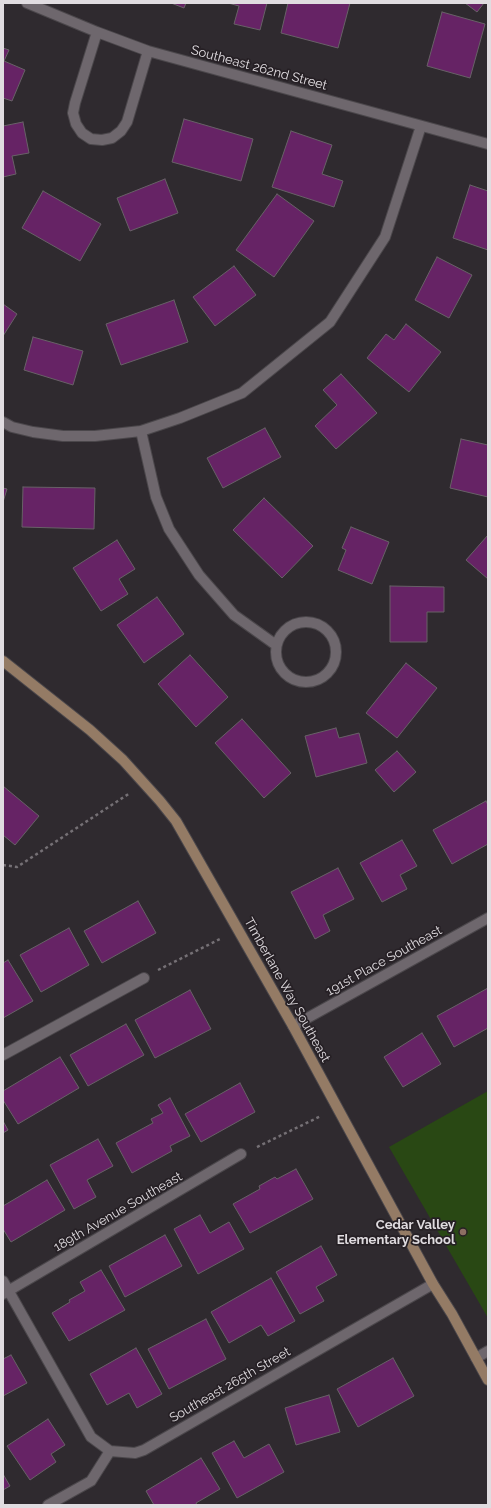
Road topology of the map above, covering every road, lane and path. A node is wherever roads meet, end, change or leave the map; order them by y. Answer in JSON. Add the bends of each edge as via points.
{"nodes":[{"id":1,"x":27,"y":3,"type":"edge"},
{"id":2,"x":97,"y":32,"type":"junction"},
{"id":3,"x":148,"y":51,"type":"junction"},
{"id":4,"x":421,"y":126,"type":"junction"},
{"id":5,"x":488,"y":144,"type":"edge"},
{"id":6,"x":3,"y":422,"type":"edge"},
{"id":7,"x":141,"y":430,"type":"junction"},
{"id":8,"x":276,"y":645,"type":"junction"},
{"id":9,"x":3,"y":661,"type":"edge"},
{"id":10,"x":144,"y":784,"type":"junction"},
{"id":11,"x":3,"y":865,"type":"edge"},
{"id":12,"x":488,"y":918,"type":"edge"},
{"id":13,"x":238,"y":930,"type":"junction"},
{"id":14,"x":144,"y":978,"type":"joint"},
{"id":15,"x":293,"y":1026,"type":"junction"},
{"id":16,"x":3,"y":1055,"type":"edge"},
{"id":17,"x":338,"y":1108,"type":"junction"},
{"id":18,"x":241,"y":1154,"type":"joint"},
{"id":19,"x":3,"y":1281,"type":"edge"},
{"id":20,"x":433,"y":1284,"type":"junction"},
{"id":21,"x":6,"y":1293,"type":"edge"},
{"id":22,"x":488,"y":1351,"type":"edge"},
{"id":23,"x":476,"y":1358,"type":"junction"},
{"id":24,"x":488,"y":1380,"type":"edge"},
{"id":25,"x":110,"y":1451,"type":"junction"},
{"id":26,"x":48,"y":1505,"type":"edge"}],
"edges":[{"from":1,"to":2,"type":"street","name":"Southeast 262nd Street"},
{"from":2,"to":3,"type":"street","name":"Southeast 262nd Street"},
{"from":2,"to":3,"type":"street","via":[[73,113],[76,124],[91,138],[112,138],[127,122]]},
{"from":3,"to":4,"type":"street","name":"Southeast 262nd Street"},
{"from":4,"to":5,"type":"street","name":"Southeast 262nd Street"},
{"from":4,"to":7,"type":"street","via":[[385,237],[330,322],[242,393],[180,418]]},
{"from":6,"to":7,"type":"street","via":[[33,432],[63,436],[95,436]]},
{"from":7,"to":8,"type":"street","via":[[156,497],[169,529],[199,575],[234,615]]},
{"from":8,"to":8,"type":"street","via":[[277,664],[290,679],[300,682],[310,683],[319,680],[333,666],[336,656],[336,646],[332,637],[326,629],[317,624],[296,623],[280,635]]},
{"from":9,"to":10,"type":"street","name":"Timberlane Way Southeast","via":[[90,730],[123,760]]},
{"from":10,"to":11,"type":"path","via":[[17,867]]},
{"from":10,"to":13,"type":"street","name":"Timberlane Way Southeast","via":[[176,821]]},
{"from":12,"to":15,"type":"street","name":"191st Place Southeast"},
{"from":13,"to":14,"type":"path"},
{"from":13,"to":15,"type":"street","name":"Timberlane Way Southeast"},
{"from":14,"to":16,"type":"street"},
{"from":15,"to":17,"type":"street","name":"Timberlane Way Southeast"},
{"from":17,"to":18,"type":"path"},
{"from":17,"to":20,"type":"street","name":"Timberlane Way Southeast"},
{"from":18,"to":21,"type":"street","name":"189th Avenue Southeast"},
{"from":19,"to":21,"type":"street"},
{"from":20,"to":23,"type":"street","name":"Timberlane Way Southeast"},
{"from":20,"to":25,"type":"street","name":"Southeast 265th Street","via":[[144,1450],[135,1453]]},
{"from":21,"to":25,"type":"street","via":[[91,1436]]},
{"from":22,"to":23,"type":"street"},
{"from":23,"to":24,"type":"street","name":"Timberlane Way Southeast"},
{"from":25,"to":26,"type":"street","via":[[92,1481]]}]}
